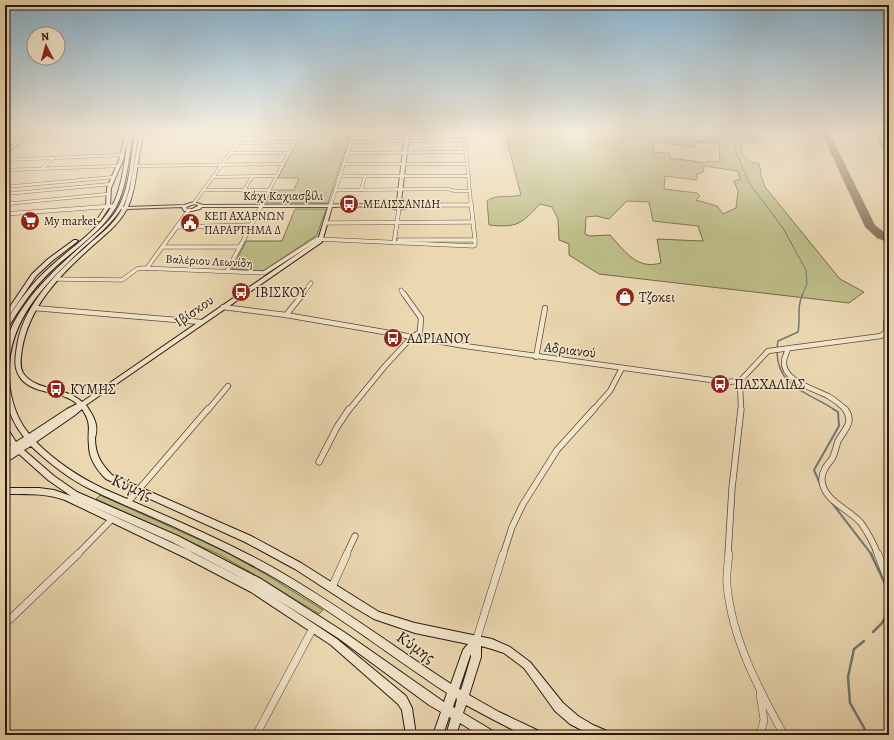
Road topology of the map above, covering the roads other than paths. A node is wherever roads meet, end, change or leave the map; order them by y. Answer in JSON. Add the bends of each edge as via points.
{"nodes":[{"id":1,"x":119,"y":166,"type":"edge"},
{"id":2,"x":136,"y":166,"type":"edge"},
{"id":3,"x":98,"y":167,"type":"edge"},
{"id":4,"x":123,"y":167,"type":"edge"},
{"id":5,"x":132,"y":167,"type":"edge"},
{"id":6,"x":221,"y":167,"type":"edge"},
{"id":7,"x":282,"y":167,"type":"edge"},
{"id":8,"x":342,"y":167,"type":"edge"},
{"id":9,"x":404,"y":167,"type":"edge"},
{"id":10,"x":467,"y":167,"type":"edge"},
{"id":11,"x":42,"y":168,"type":"joint"},
{"id":12,"x":5,"y":170,"type":"edge"},
{"id":13,"x":252,"y":176,"type":"junction"},
{"id":14,"x":276,"y":176,"type":"junction"},
{"id":15,"x":340,"y":176,"type":"junction"},
{"id":16,"x":365,"y":176,"type":"junction"},
{"id":17,"x":402,"y":176,"type":"junction"},
{"id":18,"x":469,"y":176,"type":"junction"},
{"id":19,"x":114,"y":177,"type":"junction"},
{"id":20,"x":213,"y":177,"type":"junction"},
{"id":21,"x":111,"y":184,"type":"junction"},
{"id":22,"x":5,"y":187,"type":"edge"},
{"id":23,"x":401,"y":189,"type":"junction"},
{"id":24,"x":204,"y":190,"type":"junction"},
{"id":25,"x":244,"y":190,"type":"junction"},
{"id":26,"x":270,"y":190,"type":"junction"},
{"id":27,"x":335,"y":190,"type":"junction"},
{"id":28,"x":361,"y":190,"type":"junction"},
{"id":29,"x":470,"y":191,"type":"junction"},
{"id":30,"x":5,"y":194,"type":"edge"},
{"id":31,"x":108,"y":194,"type":"junction"},
{"id":32,"x":399,"y":202,"type":"junction"},
{"id":33,"x":194,"y":203,"type":"junction"},
{"id":34,"x":5,"y":204,"type":"edge"},
{"id":35,"x":390,"y":205,"type":"junction"},
{"id":36,"x":408,"y":205,"type":"junction"},
{"id":37,"x":471,"y":205,"type":"junction"},
{"id":38,"x":184,"y":206,"type":"junction"},
{"id":39,"x":200,"y":206,"type":"junction"},
{"id":40,"x":261,"y":206,"type":"junction"},
{"id":41,"x":330,"y":206,"type":"junction"},
{"id":42,"x":117,"y":207,"type":"junction"},
{"id":43,"x":399,"y":209,"type":"junction"},
{"id":44,"x":189,"y":210,"type":"junction"},
{"id":45,"x":5,"y":214,"type":"edge"},
{"id":46,"x":473,"y":222,"type":"junction"},
{"id":47,"x":325,"y":223,"type":"junction"},
{"id":48,"x":397,"y":223,"type":"junction"},
{"id":49,"x":251,"y":225,"type":"junction"},
{"id":50,"x":177,"y":227,"type":"junction"},
{"id":51,"x":320,"y":239,"type":"junction"},
{"id":52,"x":475,"y":240,"type":"junction"},
{"id":53,"x":395,"y":241,"type":"junction"},
{"id":54,"x":162,"y":247,"type":"junction"},
{"id":55,"x":240,"y":247,"type":"junction"},
{"id":56,"x":147,"y":268,"type":"junction"},
{"id":57,"x":227,"y":271,"type":"junction"},
{"id":58,"x":56,"y":279,"type":"junction"},
{"id":59,"x":311,"y":283,"type":"dead end"},
{"id":60,"x":401,"y":290,"type":"dead end"},
{"id":61,"x":222,"y":307,"type":"junction"},
{"id":62,"x":34,"y":308,"type":"junction"},
{"id":63,"x":545,"y":308,"type":"dead end"},
{"id":64,"x":286,"y":315,"type":"junction"},
{"id":65,"x":5,"y":318,"type":"edge"},
{"id":66,"x":889,"y":318,"type":"edge"},
{"id":67,"x":200,"y":322,"type":"junction"},
{"id":68,"x":5,"y":328,"type":"edge"},
{"id":69,"x":411,"y":338,"type":"junction"},
{"id":70,"x":788,"y":349,"type":"junction"},
{"id":71,"x":536,"y":357,"type":"junction"},
{"id":72,"x":622,"y":368,"type":"junction"},
{"id":73,"x":740,"y":381,"type":"junction"},
{"id":74,"x":228,"y":386,"type":"dead end"},
{"id":75,"x":82,"y":405,"type":"junction"},
{"id":76,"x":5,"y":430,"type":"edge"},
{"id":77,"x":30,"y":440,"type":"junction"},
{"id":78,"x":18,"y":448,"type":"junction"},
{"id":79,"x":5,"y":453,"type":"edge"},
{"id":80,"x":5,"y":460,"type":"edge"},
{"id":81,"x":319,"y":462,"type":"dead end"},
{"id":82,"x":5,"y":491,"type":"edge"},
{"id":83,"x":138,"y":491,"type":"junction"},
{"id":84,"x":128,"y":502,"type":"junction"},
{"id":85,"x":112,"y":519,"type":"junction"},
{"id":86,"x":355,"y":536,"type":"dead end"},
{"id":87,"x":889,"y":583,"type":"edge"},
{"id":88,"x":332,"y":587,"type":"junction"},
{"id":89,"x":5,"y":624,"type":"edge"},
{"id":90,"x":313,"y":628,"type":"junction"},
{"id":91,"x":476,"y":640,"type":"junction"},
{"id":92,"x":758,"y":687,"type":"junction"},
{"id":93,"x":452,"y":691,"type":"junction"},
{"id":94,"x":464,"y":698,"type":"junction"},
{"id":95,"x":446,"y":709,"type":"junction"},
{"id":96,"x":457,"y":717,"type":"junction"},
{"id":97,"x":871,"y":734,"type":"edge"},
{"id":98,"x":256,"y":735,"type":"edge"},
{"id":99,"x":410,"y":735,"type":"edge"},
{"id":100,"x":438,"y":735,"type":"edge"},
{"id":101,"x":451,"y":735,"type":"edge"},
{"id":102,"x":489,"y":735,"type":"edge"},
{"id":103,"x":535,"y":735,"type":"edge"},
{"id":104,"x":602,"y":735,"type":"edge"},
{"id":105,"x":760,"y":735,"type":"edge"},
{"id":106,"x":784,"y":735,"type":"edge"},
{"id":107,"x":858,"y":735,"type":"edge"}],
"edges":[{"from":1,"to":19,"type":"street"},
{"from":2,"to":42,"type":"street","via":[[131,191]]},
{"from":3,"to":11,"type":"street"},
{"from":4,"to":42,"type":"street","name":"Κύμης"},
{"from":5,"to":42,"type":"street","name":"Κύμης","via":[[126,192]]},
{"from":6,"to":20,"type":"street"},
{"from":7,"to":14,"type":"street"},
{"from":8,"to":15,"type":"street"},
{"from":9,"to":17,"type":"street"},
{"from":10,"to":18,"type":"street"},
{"from":11,"to":12,"type":"street"},
{"from":13,"to":14,"type":"street"},
{"from":13,"to":20,"type":"street"},
{"from":13,"to":25,"type":"street"},
{"from":14,"to":26,"type":"street"},
{"from":15,"to":16,"type":"street"},
{"from":15,"to":27,"type":"street"},
{"from":16,"to":17,"type":"street"},
{"from":16,"to":28,"type":"street"},
{"from":17,"to":18,"type":"street"},
{"from":17,"to":23,"type":"street"},
{"from":18,"to":29,"type":"street"},
{"from":19,"to":21,"type":"street"},
{"from":19,"to":22,"type":"street"},
{"from":20,"to":24,"type":"street"},
{"from":21,"to":30,"type":"street"},
{"from":21,"to":31,"type":"street"},
{"from":23,"to":28,"type":"street"},
{"from":23,"to":29,"type":"street"},
{"from":23,"to":32,"type":"street"},
{"from":24,"to":25,"type":"street"},
{"from":24,"to":33,"type":"street"},
{"from":25,"to":26,"type":"street"},
{"from":26,"to":40,"type":"street"},
{"from":27,"to":28,"type":"street"},
{"from":27,"to":41,"type":"street"},
{"from":29,"to":37,"type":"street"},
{"from":31,"to":34,"type":"street"},
{"from":31,"to":42,"type":"street"},
{"from":32,"to":35,"type":"street"},
{"from":32,"to":36,"type":"street"},
{"from":33,"to":38,"type":"street"},
{"from":33,"to":39,"type":"street"},
{"from":35,"to":41,"type":"street","name":"Κάχι Καχιασβίλι"},
{"from":35,"to":43,"type":"street","via":[[394,209]]},
{"from":36,"to":37,"type":"street"},
{"from":36,"to":43,"type":"street"},
{"from":37,"to":46,"type":"street"},
{"from":38,"to":42,"type":"street"},
{"from":38,"to":44,"type":"street","via":[[183,209]]},
{"from":39,"to":40,"type":"street","name":"Κάχι Καχιασβίλι"},
{"from":39,"to":44,"type":"street"},
{"from":40,"to":41,"type":"street","name":"Κάχι Καχιασβίλι"},
{"from":40,"to":49,"type":"street"},
{"from":41,"to":47,"type":"street"},
{"from":42,"to":45,"type":"street"},
{"from":42,"to":58,"type":"street","via":[[112,227]]},
{"from":42,"to":65,"type":"street","via":[[34,275]]},
{"from":42,"to":68,"type":"street","name":"Κύμης","via":[[30,289]]},
{"from":42,"to":77,"type":"street","name":"Κύμης","via":[[105,226],[39,289],[26,307],[12,337],[6,358],[8,393],[15,418]]},
{"from":43,"to":48,"type":"street"},
{"from":44,"to":50,"type":"street"},
{"from":46,"to":48,"type":"street"},
{"from":46,"to":52,"type":"street"},
{"from":47,"to":48,"type":"street"},
{"from":47,"to":51,"type":"street"},
{"from":48,"to":53,"type":"street"},
{"from":49,"to":50,"type":"street"},
{"from":49,"to":55,"type":"street"},
{"from":50,"to":54,"type":"street"},
{"from":51,"to":53,"type":"street"},
{"from":51,"to":57,"type":"street","name":"Βαλέριου Λεωνίδη","via":[[316,239],[266,273]]},
{"from":51,"to":61,"type":"street","name":"Ιβίσκου"},
{"from":52,"to":53,"type":"street"},
{"from":52,"to":53,"type":"street","via":[[475,246],[472,247]]},
{"from":54,"to":55,"type":"street"},
{"from":54,"to":56,"type":"street"},
{"from":55,"to":57,"type":"street"},
{"from":56,"to":57,"type":"street","name":"Βαλέριου Λεωνίδη"},
{"from":56,"to":58,"type":"street","name":"Βαλέριου Λεωνίδη","via":[[137,269],[120,280]]},
{"from":58,"to":62,"type":"street"},
{"from":59,"to":64,"type":"street"},
{"from":60,"to":69,"type":"street","via":[[422,321],[420,332]]},
{"from":61,"to":64,"type":"street","name":"Αδριανού"},
{"from":61,"to":67,"type":"street","name":"Ιβίσκου"},
{"from":62,"to":67,"type":"street"},
{"from":62,"to":75,"type":"street","via":[[22,335],[18,360],[20,372],[32,383],[64,394]]},
{"from":63,"to":71,"type":"street"},
{"from":64,"to":69,"type":"street","name":"Αδριανού"},
{"from":66,"to":70,"type":"street","via":[[886,322],[886,332],[878,337]]},
{"from":67,"to":75,"type":"street","name":"Ιβίσκου"},
{"from":69,"to":71,"type":"street","name":"Αδριανού"},
{"from":69,"to":81,"type":"street","via":[[355,400],[329,438]]},
{"from":70,"to":73,"type":"street","via":[[764,353]]},
{"from":70,"to":87,"type":"street","via":[[784,355],[784,365],[793,381],[836,400],[850,418],[834,456],[825,467],[822,480],[824,488],[833,499],[864,528]]},
{"from":71,"to":72,"type":"street","name":"Αδριανού"},
{"from":72,"to":73,"type":"street","name":"Αδριανού","via":[[719,382]]},
{"from":72,"to":91,"type":"street","via":[[610,391],[557,450],[523,504],[512,527]]},
{"from":73,"to":92,"type":"street","via":[[741,412],[732,488],[727,584],[734,624]]},
{"from":74,"to":83,"type":"street"},
{"from":75,"to":77,"type":"street","name":"Ιβίσκου","via":[[73,414]]},
{"from":75,"to":83,"type":"street","via":[[93,428],[92,448],[98,465],[109,477]]},
{"from":76,"to":78,"type":"street","name":"Κύμης"},
{"from":77,"to":78,"type":"street","name":"Ιβίσκου"},
{"from":77,"to":84,"type":"street","name":"Κύμης","via":[[75,478]]},
{"from":78,"to":79,"type":"street","name":"Ιβίσκου"},
{"from":78,"to":80,"type":"street","name":"Ιβίσκου"},
{"from":78,"to":95,"type":"street","name":"Κύμης","via":[[51,478],[74,494],[175,539],[258,582]]},
{"from":82,"to":85,"type":"street","via":[[54,493]]},
{"from":83,"to":84,"type":"street"},
{"from":83,"to":88,"type":"street","via":[[248,539]]},
{"from":84,"to":93,"type":"street","name":"Κύμης","via":[[228,547],[270,570]]},
{"from":85,"to":89,"type":"street","via":[[68,565]]},
{"from":85,"to":90,"type":"street","via":[[226,574]]},
{"from":86,"to":88,"type":"street"},
{"from":88,"to":91,"type":"street","via":[[377,616]]},
{"from":90,"to":98,"type":"street"},
{"from":90,"to":99,"type":"street","via":[[334,642],[402,700],[406,708]]},
{"from":91,"to":93,"type":"street","via":[[466,653]]},
{"from":91,"to":94,"type":"street","via":[[476,657]]},
{"from":91,"to":104,"type":"street","via":[[498,646],[516,656],[535,674],[559,707],[574,720]]},
{"from":92,"to":105,"type":"street","via":[[765,718]]},
{"from":92,"to":106,"type":"street"},
{"from":93,"to":94,"type":"street","name":"Κύμης"},
{"from":93,"to":95,"type":"street"},
{"from":94,"to":96,"type":"street"},
{"from":94,"to":103,"type":"street","name":"Κύμης"},
{"from":95,"to":96,"type":"street","name":"Κύμης"},
{"from":95,"to":100,"type":"street"},
{"from":96,"to":101,"type":"street"},
{"from":96,"to":102,"type":"street","name":"Κύμης"},
{"from":97,"to":107,"type":"street"}]}
